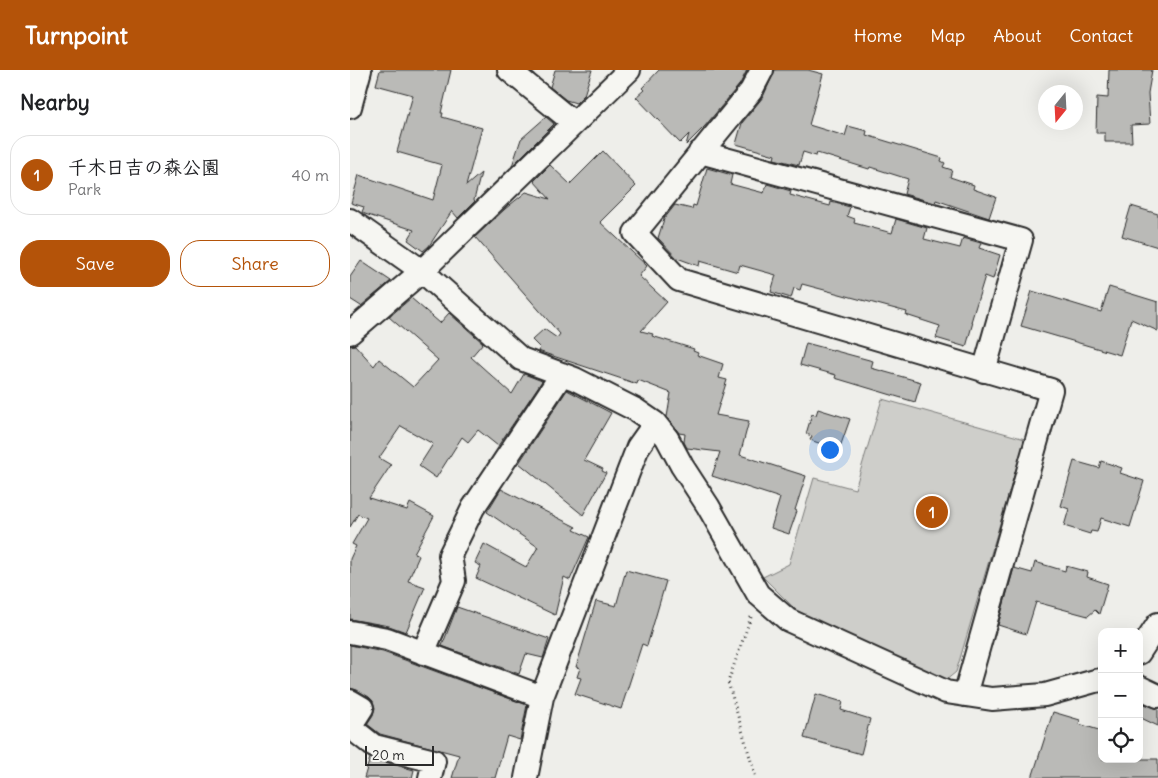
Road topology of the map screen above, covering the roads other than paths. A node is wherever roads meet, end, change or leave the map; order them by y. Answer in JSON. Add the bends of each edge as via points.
{"nodes":[{"id":1,"x":360,"y":70,"type":"edge"},
{"id":2,"x":509,"y":70,"type":"edge"},
{"id":3,"x":630,"y":70,"type":"edge"},
{"id":4,"x":762,"y":70,"type":"edge"},
{"id":5,"x":350,"y":107,"type":"edge"},
{"id":6,"x":574,"y":123,"type":"junction"},
{"id":7,"x":700,"y":152,"type":"junction"},
{"id":8,"x":350,"y":220,"type":"edge"},
{"id":9,"x":422,"y":271,"type":"junction"},
{"id":10,"x":350,"y":333,"type":"edge"},
{"id":11,"x":984,"y":371,"type":"junction"},
{"id":12,"x":562,"y":374,"type":"junction"},
{"id":13,"x":655,"y":423,"type":"junction"},
{"id":14,"x":1158,"y":624,"type":"edge"},
{"id":15,"x":350,"y":632,"type":"edge"},
{"id":16,"x":1143,"y":647,"type":"edge"},
{"id":17,"x":423,"y":653,"type":"junction"},
{"id":18,"x":1098,"y":681,"type":"edge"},
{"id":19,"x":1143,"y":688,"type":"edge"},
{"id":20,"x":965,"y":695,"type":"junction"},
{"id":21,"x":1158,"y":696,"type":"edge"},
{"id":22,"x":542,"y":697,"type":"junction"},
{"id":23,"x":350,"y":702,"type":"edge"},
{"id":24,"x":430,"y":778,"type":"edge"},
{"id":25,"x":526,"y":778,"type":"edge"}],
"edges":[{"from":1,"to":5,"type":"street"},
{"from":2,"to":6,"type":"street"},
{"from":3,"to":6,"type":"street"},
{"from":4,"to":7,"type":"street","via":[[751,91]]},
{"from":6,"to":9,"type":"street"},
{"from":7,"to":11,"type":"street","via":[[1021,240]]},
{"from":7,"to":11,"type":"street","via":[[635,233],[679,280]]},
{"from":8,"to":9,"type":"street"},
{"from":9,"to":10,"type":"street"},
{"from":9,"to":12,"type":"street","via":[[520,359]]},
{"from":11,"to":20,"type":"street","via":[[1050,390]]},
{"from":12,"to":13,"type":"street","via":[[636,410]]},
{"from":12,"to":17,"type":"street","via":[[473,508],[450,555],[454,581]]},
{"from":13,"to":20,"type":"street","via":[[708,506],[758,594],[788,620],[946,692]]},
{"from":13,"to":22,"type":"street","via":[[638,447]]},
{"from":14,"to":16,"type":"street"},
{"from":15,"to":17,"type":"street","via":[[387,639]]},
{"from":17,"to":22,"type":"street"},
{"from":18,"to":20,"type":"street","via":[[1045,694],[992,699]]},
{"from":19,"to":21,"type":"street"},
{"from":22,"to":25,"type":"street"},
{"from":23,"to":24,"type":"street","via":[[362,708],[350,727],[374,746],[434,761]]}]}
